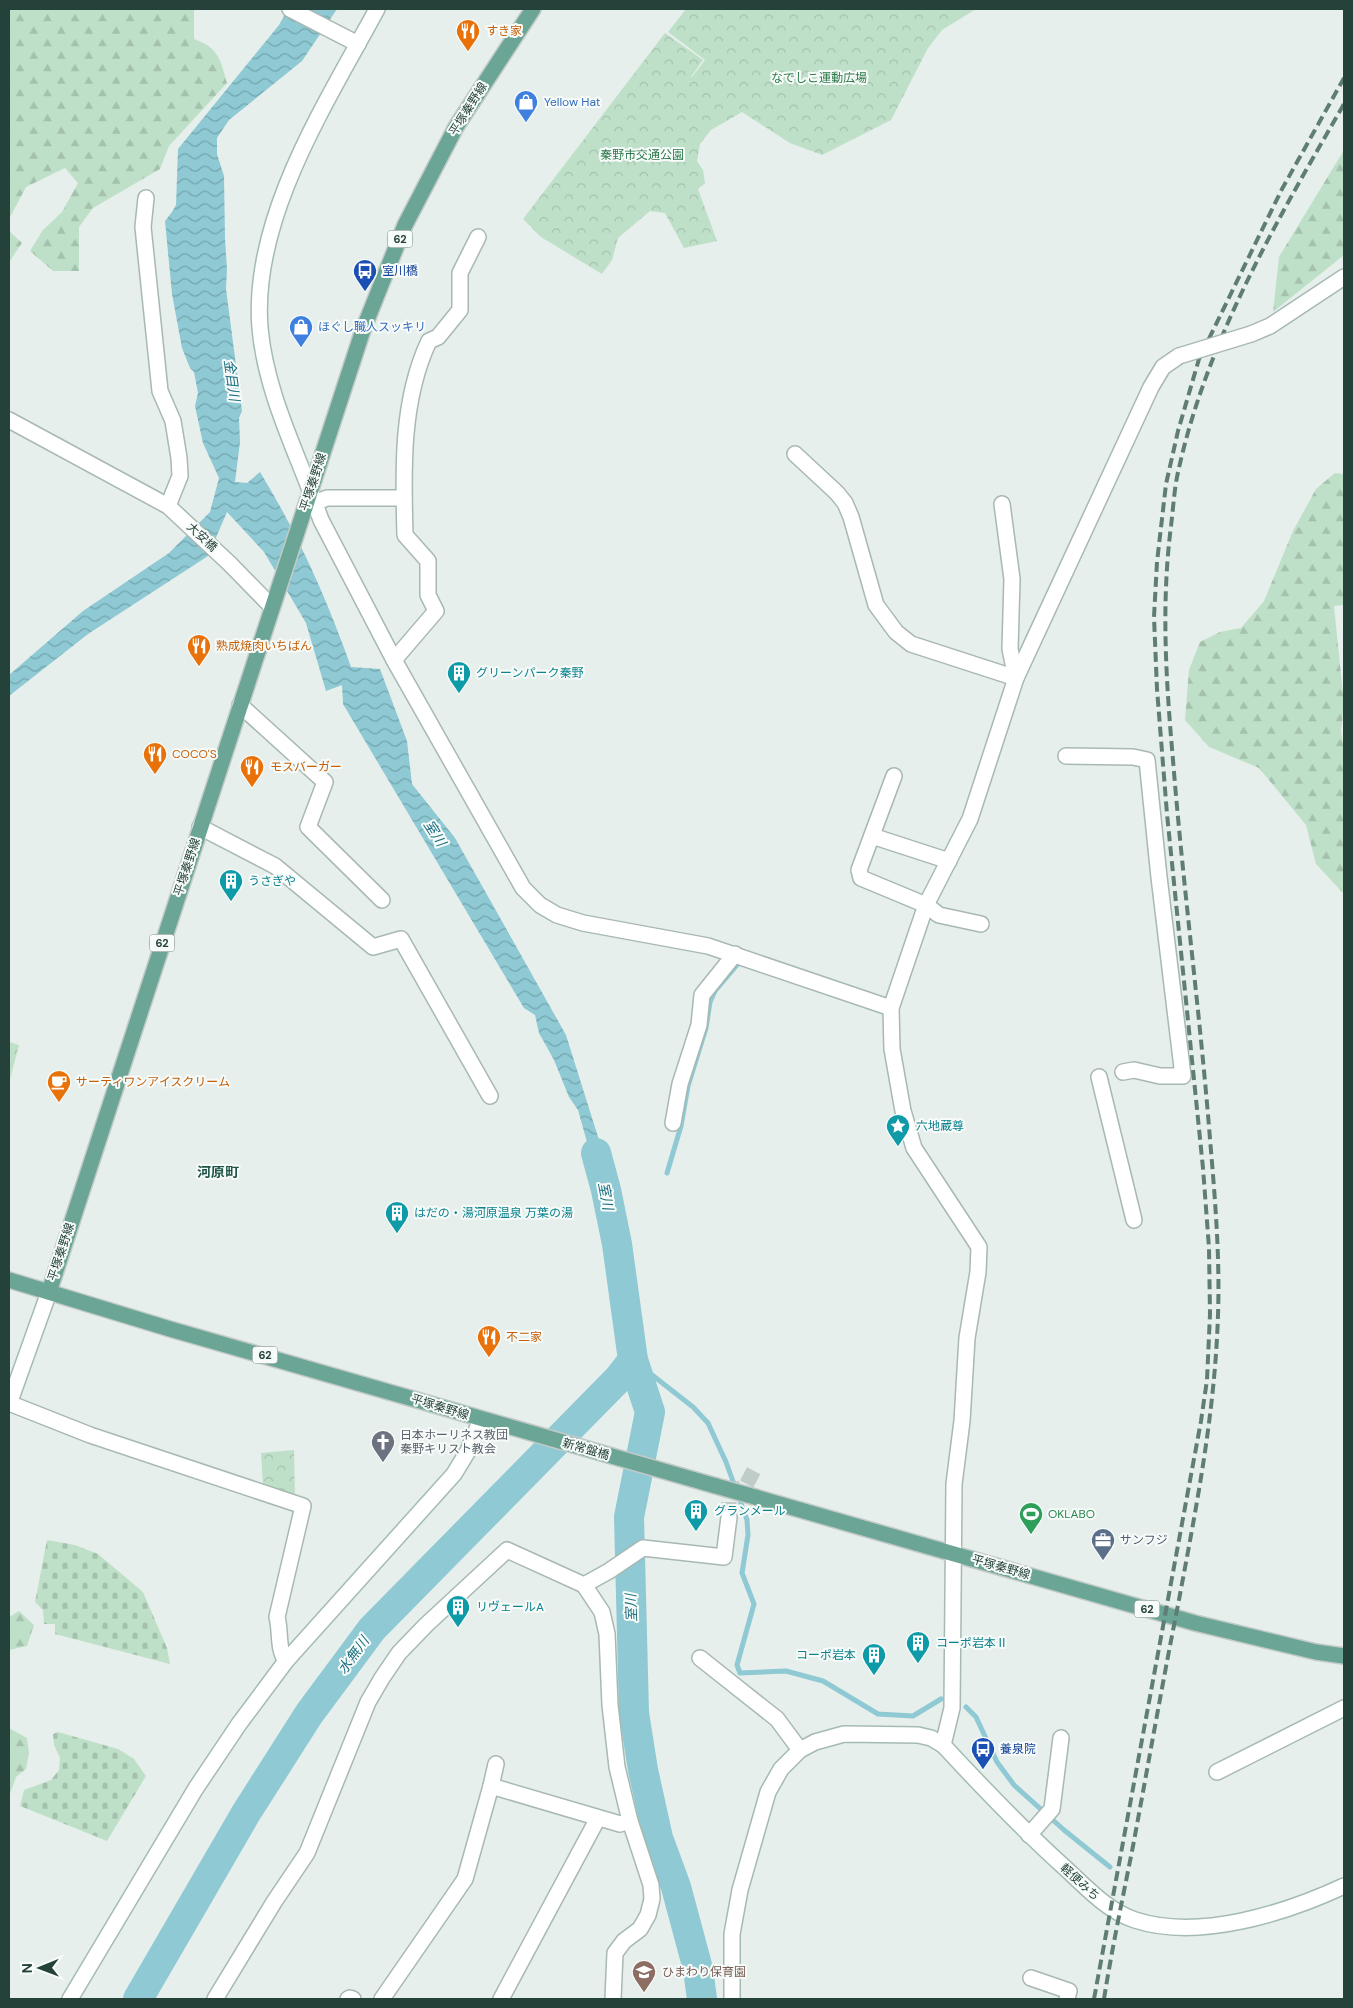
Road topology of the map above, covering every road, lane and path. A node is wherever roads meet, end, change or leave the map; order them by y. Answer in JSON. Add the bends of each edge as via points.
{"nodes":[{"id":1,"x":290,"y":9,"type":"edge"},
{"id":2,"x":377,"y":9,"type":"edge"},
{"id":3,"x":533,"y":9,"type":"edge"},
{"id":4,"x":354,"y":43,"type":"junction"},
{"id":5,"x":146,"y":198,"type":"dead end"},
{"id":6,"x":478,"y":237,"type":"dead end"},
{"id":7,"x":1344,"y":277,"type":"edge"},
{"id":8,"x":9,"y":420,"type":"edge"},
{"id":9,"x":795,"y":454,"type":"dead end"},
{"id":10,"x":404,"y":498,"type":"junction"},
{"id":11,"x":309,"y":501,"type":"junction"},
{"id":12,"x":1002,"y":504,"type":"dead end"},
{"id":13,"x":171,"y":508,"type":"junction"},
{"id":14,"x":274,"y":601,"type":"junction"},
{"id":15,"x":394,"y":660,"type":"junction"},
{"id":16,"x":1016,"y":678,"type":"junction"},
{"id":17,"x":240,"y":705,"type":"junction"},
{"id":18,"x":1066,"y":756,"type":"dead end"},
{"id":19,"x":894,"y":776,"type":"dead end"},
{"id":20,"x":200,"y":827,"type":"junction"},
{"id":21,"x":872,"y":836,"type":"junction"},
{"id":22,"x":949,"y":861,"type":"junction"},
{"id":23,"x":382,"y":900,"type":"dead end"},
{"id":24,"x":926,"y":905,"type":"junction"},
{"id":25,"x":981,"y":924,"type":"dead end"},
{"id":26,"x":735,"y":954,"type":"junction"},
{"id":27,"x":891,"y":1008,"type":"junction"},
{"id":28,"x":1124,"y":1072,"type":"dead end"},
{"id":29,"x":1099,"y":1077,"type":"dead end"},
{"id":30,"x":490,"y":1096,"type":"dead end"},
{"id":31,"x":673,"y":1123,"type":"dead end"},
{"id":32,"x":1134,"y":1220,"type":"dead end"},
{"id":33,"x":10,"y":1280,"type":"edge"},
{"id":34,"x":49,"y":1292,"type":"junction"},
{"id":35,"x":9,"y":1404,"type":"edge"},
{"id":36,"x":481,"y":1419,"type":"junction"},
{"id":37,"x":512,"y":1428,"type":"joint"},
{"id":38,"x":660,"y":1470,"type":"joint"},
{"id":39,"x":729,"y":1517,"type":"tunnel mouth"},
{"id":40,"x":953,"y":1553,"type":"junction"},
{"id":41,"x":584,"y":1585,"type":"junction"},
{"id":42,"x":1344,"y":1656,"type":"edge"},
{"id":43,"x":700,"y":1658,"type":"dead end"},
{"id":44,"x":286,"y":1661,"type":"junction"},
{"id":45,"x":1344,"y":1708,"type":"edge"},
{"id":46,"x":1061,"y":1738,"type":"dead end"},
{"id":47,"x":943,"y":1745,"type":"junction"},
{"id":48,"x":800,"y":1750,"type":"junction"},
{"id":49,"x":496,"y":1764,"type":"dead end"},
{"id":50,"x":1217,"y":1772,"type":"dead end"},
{"id":51,"x":492,"y":1786,"type":"junction"},
{"id":52,"x":598,"y":1818,"type":"junction"},
{"id":53,"x":630,"y":1821,"type":"junction"},
{"id":54,"x":1030,"y":1836,"type":"junction"},
{"id":55,"x":1344,"y":1886,"type":"edge"},
{"id":56,"x":1031,"y":1978,"type":"dead end"},
{"id":57,"x":70,"y":1999,"type":"edge"},
{"id":58,"x":215,"y":1999,"type":"edge"},
{"id":59,"x":348,"y":1999,"type":"edge"},
{"id":60,"x":353,"y":1999,"type":"edge"},
{"id":61,"x":382,"y":1999,"type":"edge"},
{"id":62,"x":501,"y":1999,"type":"edge"},
{"id":63,"x":613,"y":1999,"type":"edge"},
{"id":64,"x":732,"y":1999,"type":"edge"},
{"id":65,"x":1067,"y":1999,"type":"edge"}],
"edges":[{"from":1,"to":4,"type":"street"},
{"from":2,"to":4,"type":"street"},
{"from":3,"to":11,"type":"main road","name":"平塚秦野線","number":"62","via":[[456,127],[405,225],[363,330]]},
{"from":4,"to":11,"type":"street","via":[[278,205],[267,246],[260,293],[260,328],[268,372]]},
{"from":5,"to":13,"type":"street","via":[[143,227],[160,391],[173,421],[179,458],[180,476]]},
{"from":6,"to":10,"type":"street","via":[[460,273],[460,310],[438,337],[429,341],[414,384],[404,442]]},
{"from":7,"to":16,"type":"street","bridge":true,"via":[[1270,326],[1179,356],[1163,367]]},
{"from":8,"to":13,"type":"street","name":"大安橋"},
{"from":9,"to":16,"type":"street","via":[[844,503],[876,605],[896,632],[911,644]]},
{"from":10,"to":11,"type":"street"},
{"from":10,"to":15,"type":"street","via":[[405,535],[428,561],[428,596],[436,611]]},
{"from":11,"to":14,"type":"main road","name":"平塚秦野線","number":"62"},
{"from":11,"to":15,"type":"street"},
{"from":12,"to":16,"type":"street","via":[[1012,579],[1010,649]]},
{"from":13,"to":14,"type":"street","name":"大安橋"},
{"from":14,"to":17,"type":"main road","name":"平塚秦野線","number":"62"},
{"from":15,"to":26,"type":"street","via":[[523,888],[540,904],[557,915],[583,923],[656,935]]},
{"from":16,"to":22,"type":"street","via":[[970,819]]},
{"from":17,"to":20,"type":"main road","name":"平塚秦野線","number":"62"},
{"from":17,"to":23,"type":"street","via":[[325,782],[308,827]]},
{"from":18,"to":28,"type":"street","via":[[1147,760],[1183,1076],[1160,1076],[1134,1070]]},
{"from":19,"to":21,"type":"street"},
{"from":20,"to":30,"type":"street","via":[[276,866],[374,947],[401,939]]},
{"from":20,"to":34,"type":"main road","name":"平塚秦野線","number":"62"},
{"from":21,"to":22,"type":"street"},
{"from":21,"to":24,"type":"street","via":[[859,870],[861,878]]},
{"from":22,"to":24,"type":"street"},
{"from":24,"to":25,"type":"street","via":[[938,915]]},
{"from":24,"to":27,"type":"street"},
{"from":26,"to":27,"type":"street"},
{"from":26,"to":31,"type":"street","via":[[702,995],[699,1024],[680,1084]]},
{"from":27,"to":40,"type":"street","via":[[892,1049],[903,1111],[914,1148],[979,1247],[954,1484]]},
{"from":29,"to":32,"type":"street"},
{"from":33,"to":34,"type":"main road"},
{"from":34,"to":35,"type":"street"},
{"from":34,"to":36,"type":"main road","name":"平塚秦野線","number":"62"},
{"from":35,"to":44,"type":"street","via":[[90,1435],[303,1506],[277,1617],[280,1653]]},
{"from":36,"to":37,"type":"main road","name":"平塚秦野線","number":"62"},
{"from":36,"to":44,"type":"street","via":[[454,1474]]},
{"from":37,"to":38,"type":"main road","name":"新常盤橋","number":"62"},
{"from":38,"to":40,"type":"main road","name":"平塚秦野線","number":"62","bridge":true},
{"from":39,"to":41,"type":"street","via":[[724,1557],[643,1548]]},
{"from":40,"to":42,"type":"main road","name":"平塚秦野線","number":"62","via":[[1195,1623]]},
{"from":40,"to":47,"type":"street","via":[[952,1708]]},
{"from":41,"to":53,"type":"street","via":[[602,1612],[607,1634],[617,1766]]},
{"from":41,"to":58,"type":"street","via":[[507,1550],[399,1653],[368,1702],[307,1853]]},
{"from":43,"to":48,"type":"street","via":[[777,1719]]},
{"from":44,"to":57,"type":"street","via":[[196,1788]]},
{"from":45,"to":50,"type":"street"},
{"from":46,"to":54,"type":"street","via":[[1052,1810]]},
{"from":47,"to":48,"type":"street","via":[[918,1735],[844,1734]]},
{"from":47,"to":54,"type":"street","name":"軽便みち"},
{"from":48,"to":64,"type":"street","via":[[781,1769],[768,1792],[740,1890],[732,1934]]},
{"from":49,"to":51,"type":"street"},
{"from":51,"to":52,"type":"street"},
{"from":51,"to":61,"type":"street","via":[[465,1879]]},
{"from":52,"to":53,"type":"street","via":[[620,1824]]},
{"from":52,"to":62,"type":"street"},
{"from":53,"to":63,"type":"street","via":[[651,1884],[652,1899],[640,1929],[624,1941],[615,1954]]},
{"from":54,"to":55,"type":"street","name":"軽便みち","via":[[1101,1901],[1134,1920],[1161,1926],[1200,1927],[1239,1922],[1292,1908]]},
{"from":56,"to":65,"type":"street","via":[[1068,1990]]},
{"from":59,"to":60,"type":"street"}]}
